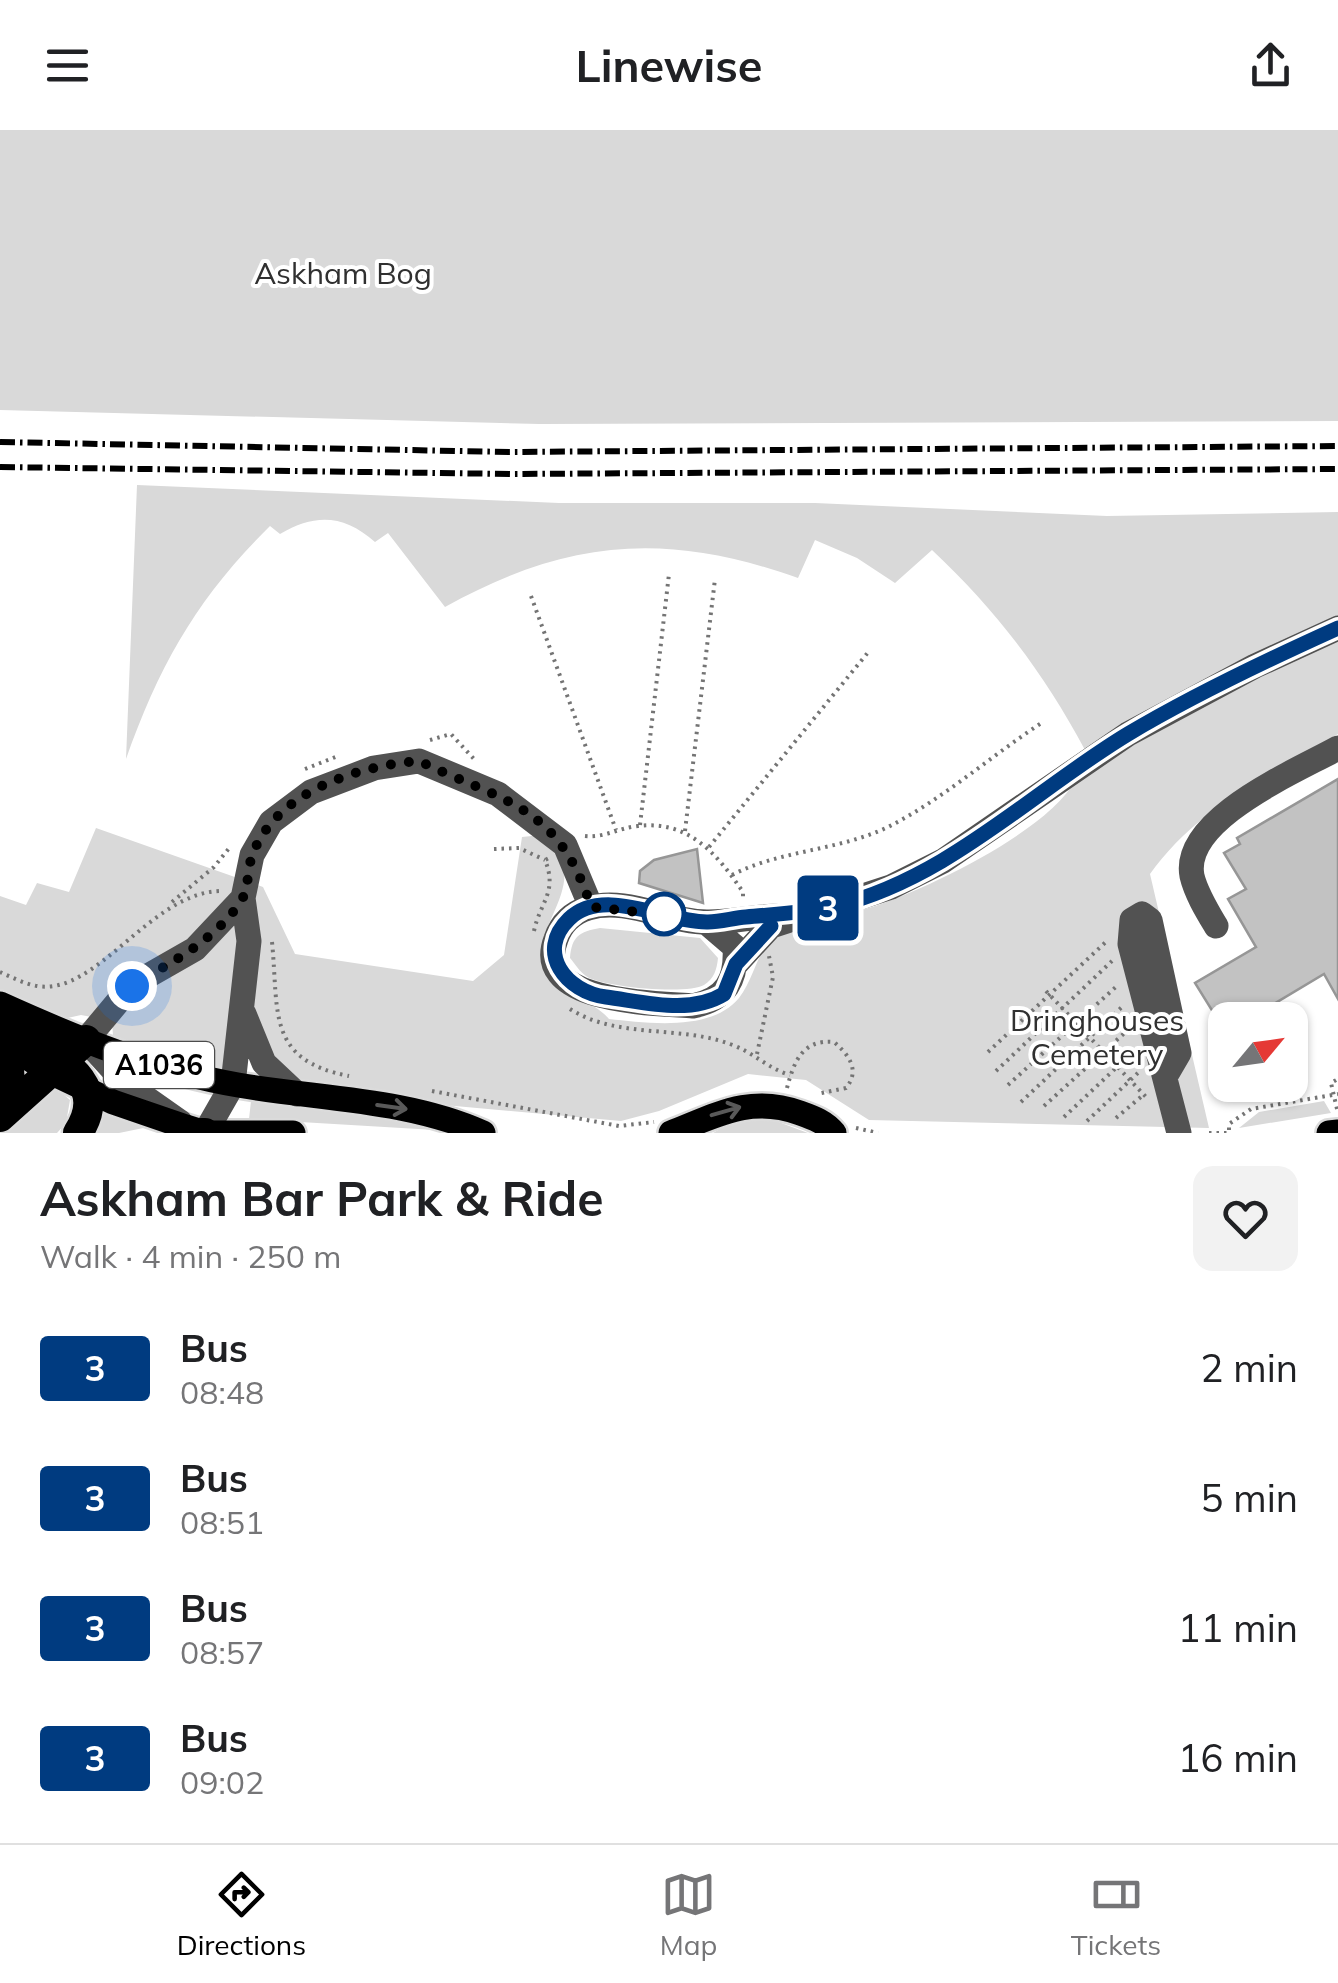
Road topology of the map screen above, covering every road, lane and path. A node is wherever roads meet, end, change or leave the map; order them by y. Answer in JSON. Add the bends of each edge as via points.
{"nodes":[{"id":1,"x":669,"y":574,"type":"dead end"},
{"id":2,"x":715,"y":579,"type":"dead end"},
{"id":3,"x":532,"y":596,"type":"dead end"},
{"id":4,"x":1338,"y":628,"type":"edge"},
{"id":5,"x":870,"y":650,"type":"dead end"},
{"id":6,"x":1043,"y":722,"type":"dead end"},
{"id":7,"x":1338,"y":748,"type":"edge"},
{"id":8,"x":640,"y":825,"type":"dead end"},
{"id":9,"x":616,"y":830,"type":"dead end"},
{"id":10,"x":685,"y":831,"type":"dead end"},
{"id":11,"x":710,"y":847,"type":"dead end"},
{"id":12,"x":494,"y":849,"type":"dead end"},
{"id":13,"x":545,"y":860,"type":"dead end"},
{"id":14,"x":732,"y":876,"type":"dead end"},
{"id":15,"x":244,"y":898,"type":"junction"},
{"id":16,"x":591,"y":907,"type":"junction"},
{"id":17,"x":790,"y":916,"type":"junction"},
{"id":18,"x":707,"y":922,"type":"junction"},
{"id":19,"x":1216,"y":926,"type":"dead end"},
{"id":20,"x":736,"y":964,"type":"junction"},
{"id":21,"x":1048,"y":992,"type":"junction"},
{"id":22,"x":1146,"y":1001,"type":"junction"},
{"id":23,"x":0,"y":1004,"type":"edge"},
{"id":24,"x":242,"y":1009,"type":"junction"},
{"id":25,"x":1063,"y":1009,"type":"junction"},
{"id":26,"x":0,"y":1018,"type":"edge"},
{"id":27,"x":1077,"y":1024,"type":"junction"},
{"id":28,"x":1090,"y":1037,"type":"junction"},
{"id":29,"x":0,"y":1040,"type":"edge"},
{"id":30,"x":86,"y":1040,"type":"junction"},
{"id":31,"x":988,"y":1052,"type":"dead end"},
{"id":32,"x":1104,"y":1052,"type":"junction"},
{"id":33,"x":57,"y":1066,"type":"junction"},
{"id":34,"x":1118,"y":1067,"type":"junction"},
{"id":35,"x":316,"y":1070,"type":"dead end"},
{"id":36,"x":996,"y":1071,"type":"dead end"},
{"id":37,"x":353,"y":1076,"type":"dead end"},
{"id":38,"x":1338,"y":1079,"type":"edge"},
{"id":39,"x":1130,"y":1080,"type":"junction"},
{"id":40,"x":234,"y":1084,"type":"junction"},
{"id":41,"x":1008,"y":1085,"type":"dead end"},
{"id":42,"x":82,"y":1088,"type":"junction"},
{"id":43,"x":770,"y":1089,"type":"dead end"},
{"id":44,"x":427,"y":1090,"type":"dead end"},
{"id":45,"x":297,"y":1094,"type":"junction"},
{"id":46,"x":818,"y":1094,"type":"dead end"},
{"id":47,"x":1336,"y":1094,"type":"edge"},
{"id":48,"x":1144,"y":1095,"type":"junction"},
{"id":49,"x":1021,"y":1102,"type":"dead end"},
{"id":50,"x":1044,"y":1106,"type":"dead end"},
{"id":51,"x":0,"y":1114,"type":"edge"},
{"id":52,"x":1338,"y":1114,"type":"edge"},
{"id":53,"x":1064,"y":1117,"type":"dead end"},
{"id":54,"x":1116,"y":1118,"type":"dead end"},
{"id":55,"x":1087,"y":1121,"type":"dead end"},
{"id":56,"x":669,"y":1125,"type":"edge"},
{"id":57,"x":198,"y":1131,"type":"edge"},
{"id":58,"x":1178,"y":1131,"type":"edge"},
{"id":59,"x":1229,"y":1132,"type":"edge"},
{"id":60,"x":1338,"y":1132,"type":"edge"},
{"id":61,"x":78,"y":1133,"type":"edge"},
{"id":62,"x":293,"y":1133,"type":"edge"},
{"id":63,"x":483,"y":1133,"type":"edge"},
{"id":64,"x":834,"y":1133,"type":"edge"},
{"id":65,"x":1209,"y":1133,"type":"edge"},
{"id":66,"x":1329,"y":1133,"type":"edge"}],
"edges":[{"from":1,"to":8,"type":"path"},
{"from":2,"to":10,"type":"path"},
{"from":3,"to":9,"type":"path"},
{"from":4,"to":17,"type":"lane","via":[[1128,734],[943,861],[877,892]]},
{"from":5,"to":11,"type":"path"},
{"from":6,"to":14,"type":"path","via":[[888,826],[846,843],[756,862]]},
{"from":7,"to":19,"type":"lane","via":[[1230,810],[1203,834],[1192,874]]},
{"from":12,"to":13,"type":"path","via":[[519,848]]},
{"from":15,"to":16,"type":"lane","via":[[252,855],[282,811],[339,779],[419,761],[498,794],[550,830],[565,845]]},
{"from":15,"to":24,"type":"lane","via":[[249,941]]},
{"from":15,"to":30,"type":"lane","via":[[195,948],[132,986]]},
{"from":16,"to":18,"type":"lane"},
{"from":16,"to":20,"type":"lane","via":[[560,928],[553,946],[568,982],[588,995],[693,1006],[724,994]]},
{"from":17,"to":18,"type":"lane"},
{"from":17,"to":20,"type":"lane","via":[[771,926]]},
{"from":18,"to":20,"type":"lane","via":[[735,947]]},
{"from":21,"to":22,"type":"path","via":[[1117,931]]},
{"from":21,"to":25,"type":"path"},
{"from":21,"to":31,"type":"path"},
{"from":22,"to":25,"type":"path"},
{"from":22,"to":27,"type":"path"},
{"from":22,"to":28,"type":"path"},
{"from":22,"to":32,"type":"path"},
{"from":22,"to":34,"type":"path"},
{"from":22,"to":39,"type":"path"},
{"from":22,"to":48,"type":"path"},
{"from":22,"to":58,"type":"lane"},
{"from":23,"to":30,"type":"main road","number":"A1036"},
{"from":24,"to":40,"type":"lane"},
{"from":24,"to":45,"type":"lane","via":[[264,1062]]},
{"from":25,"to":27,"type":"path"},
{"from":25,"to":36,"type":"path"},
{"from":26,"to":33,"type":"highway"},
{"from":27,"to":28,"type":"path"},
{"from":27,"to":41,"type":"path"},
{"from":28,"to":32,"type":"path"},
{"from":28,"to":49,"type":"path"},
{"from":29,"to":33,"type":"main road"},
{"from":29,"to":51,"type":"highway","via":[[11,1080]]},
{"from":30,"to":33,"type":"highway"},
{"from":30,"to":40,"type":"main road","number":"A1036"},
{"from":30,"to":57,"type":"lane","via":[[126,1084]]},
{"from":32,"to":34,"type":"path"},
{"from":32,"to":50,"type":"path"},
{"from":33,"to":42,"type":"highway"},
{"from":33,"to":51,"type":"highway"},
{"from":34,"to":39,"type":"path"},
{"from":34,"to":53,"type":"path"},
{"from":35,"to":37,"type":"path"},
{"from":38,"to":47,"type":"path","via":[[1331,1083]]},
{"from":39,"to":48,"type":"path"},
{"from":39,"to":55,"type":"path"},
{"from":40,"to":45,"type":"main road","number":"A1036"},
{"from":40,"to":57,"type":"lane"},
{"from":42,"to":57,"type":"main road","number":"A1036"},
{"from":42,"to":61,"type":"highway","via":[[88,1116]]},
{"from":43,"to":46,"type":"path","via":[[786,1089],[804,1050],[818,1041],[834,1042],[854,1074],[846,1088]]},
{"from":44,"to":56,"type":"path","via":[[619,1126]]},
{"from":45,"to":63,"type":"main road","number":"A1036","one_way":true,"via":[[441,1114]]},
{"from":47,"to":52,"type":"path"},
{"from":47,"to":59,"type":"path","via":[[1251,1109],[1229,1124]]},
{"from":48,"to":54,"type":"path"},
{"from":48,"to":58,"type":"path"},
{"from":56,"to":64,"type":"main road","one_way":true,"via":[[755,1103],[816,1119]]},
{"from":57,"to":62,"type":"main road","number":"A1036"},
{"from":59,"to":65,"type":"path"},
{"from":60,"to":66,"type":"main road"}]}
